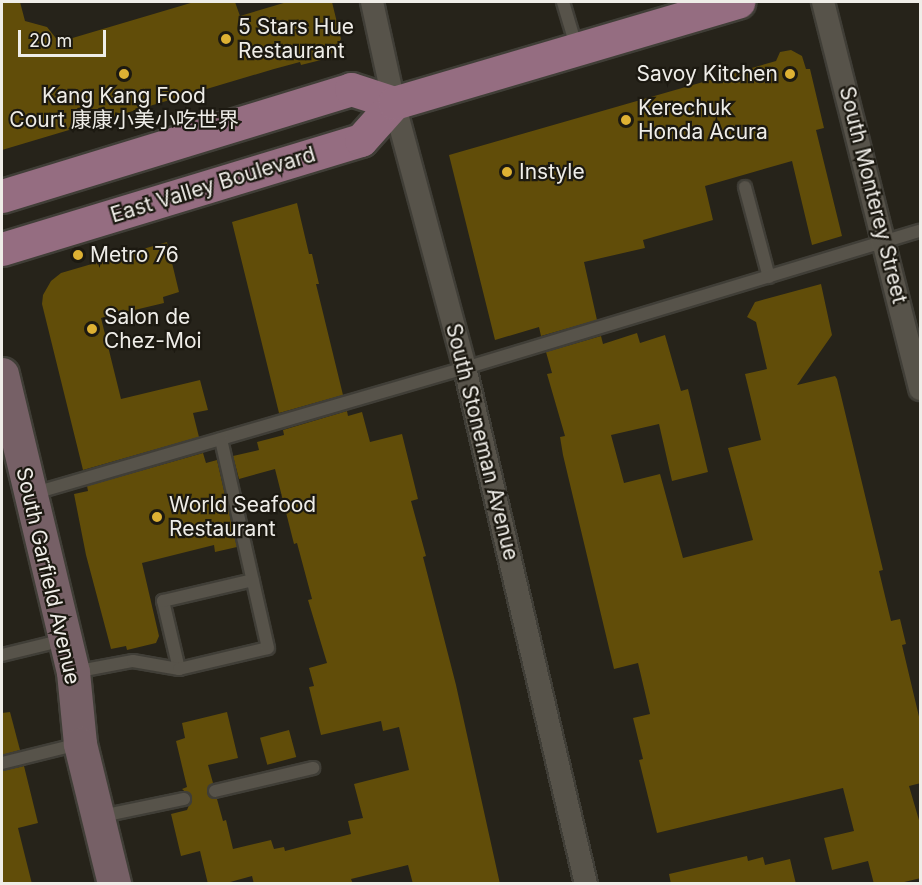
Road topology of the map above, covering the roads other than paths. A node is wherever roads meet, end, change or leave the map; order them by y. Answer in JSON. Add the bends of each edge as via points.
{"nodes":[{"id":1,"x":372,"y":2,"type":"edge"},
{"id":2,"x":563,"y":2,"type":"edge"},
{"id":3,"x":730,"y":2,"type":"edge"},
{"id":4,"x":823,"y":2,"type":"edge"},
{"id":5,"x":577,"y":49,"type":"junction"},
{"id":6,"x":394,"y":103,"type":"junction"},
{"id":7,"x":745,"y":188,"type":"dead end"},
{"id":8,"x":2,"y":196,"type":"edge"},
{"id":9,"x":921,"y":231,"type":"edge"},
{"id":10,"x":886,"y":243,"type":"junction"},
{"id":11,"x":10,"y":246,"type":"edge"},
{"id":12,"x":768,"y":277,"type":"junction"},
{"id":13,"x":465,"y":368,"type":"junction"},
{"id":14,"x":2,"y":374,"type":"edge"},
{"id":15,"x":921,"y":389,"type":"edge"},
{"id":16,"x":9,"y":438,"type":"edge"},
{"id":17,"x":221,"y":439,"type":"junction"},
{"id":18,"x":30,"y":494,"type":"junction"},
{"id":19,"x":253,"y":580,"type":"junction"},
{"id":20,"x":65,"y":640,"type":"junction"},
{"id":21,"x":2,"y":655,"type":"edge"},
{"id":22,"x":179,"y":669,"type":"junction"},
{"id":23,"x":73,"y":672,"type":"junction"},
{"id":24,"x":80,"y":744,"type":"junction"},
{"id":25,"x":2,"y":763,"type":"edge"},
{"id":26,"x":313,"y":768,"type":"dead end"},
{"id":27,"x":215,"y":790,"type":"dead end"},
{"id":28,"x":184,"y":799,"type":"dead end"},
{"id":29,"x":96,"y":817,"type":"junction"},
{"id":30,"x":114,"y":884,"type":"edge"},
{"id":31,"x":586,"y":884,"type":"edge"}],
"edges":[{"from":1,"to":6,"type":"street","name":"South Stoneman Avenue"},
{"from":2,"to":5,"type":"lane"},
{"from":3,"to":5,"type":"main road"},
{"from":4,"to":10,"type":"street","name":"South Monterey Street"},
{"from":5,"to":6,"type":"main road"},
{"from":6,"to":8,"type":"main road","via":[[351,89]]},
{"from":6,"to":11,"type":"main road","name":"East Valley Boulevard","via":[[361,140]]},
{"from":6,"to":13,"type":"street","name":"South Stoneman Avenue"},
{"from":7,"to":12,"type":"lane"},
{"from":9,"to":10,"type":"lane"},
{"from":10,"to":12,"type":"lane"},
{"from":10,"to":15,"type":"street","name":"South Monterey Street"},
{"from":12,"to":13,"type":"lane"},
{"from":13,"to":17,"type":"lane"},
{"from":13,"to":31,"type":"street","name":"South Stoneman Avenue"},
{"from":14,"to":16,"type":"main road","name":"South Garfield Avenue"},
{"from":16,"to":18,"type":"main road","name":"South Garfield Avenue"},
{"from":17,"to":18,"type":"lane"},
{"from":17,"to":19,"type":"lane"},
{"from":18,"to":20,"type":"main road","name":"South Garfield Avenue"},
{"from":19,"to":22,"type":"lane","via":[[268,648]]},
{"from":19,"to":22,"type":"lane","via":[[163,601]]},
{"from":20,"to":21,"type":"lane"},
{"from":20,"to":23,"type":"main road","name":"South Garfield Avenue"},
{"from":22,"to":23,"type":"lane","via":[[133,661]]},
{"from":23,"to":24,"type":"main road","name":"South Garfield Avenue"},
{"from":24,"to":25,"type":"lane"},
{"from":24,"to":29,"type":"main road","name":"South Garfield Avenue"},
{"from":26,"to":27,"type":"lane"},
{"from":28,"to":29,"type":"lane"},
{"from":29,"to":30,"type":"main road","name":"South Garfield Avenue"}]}
